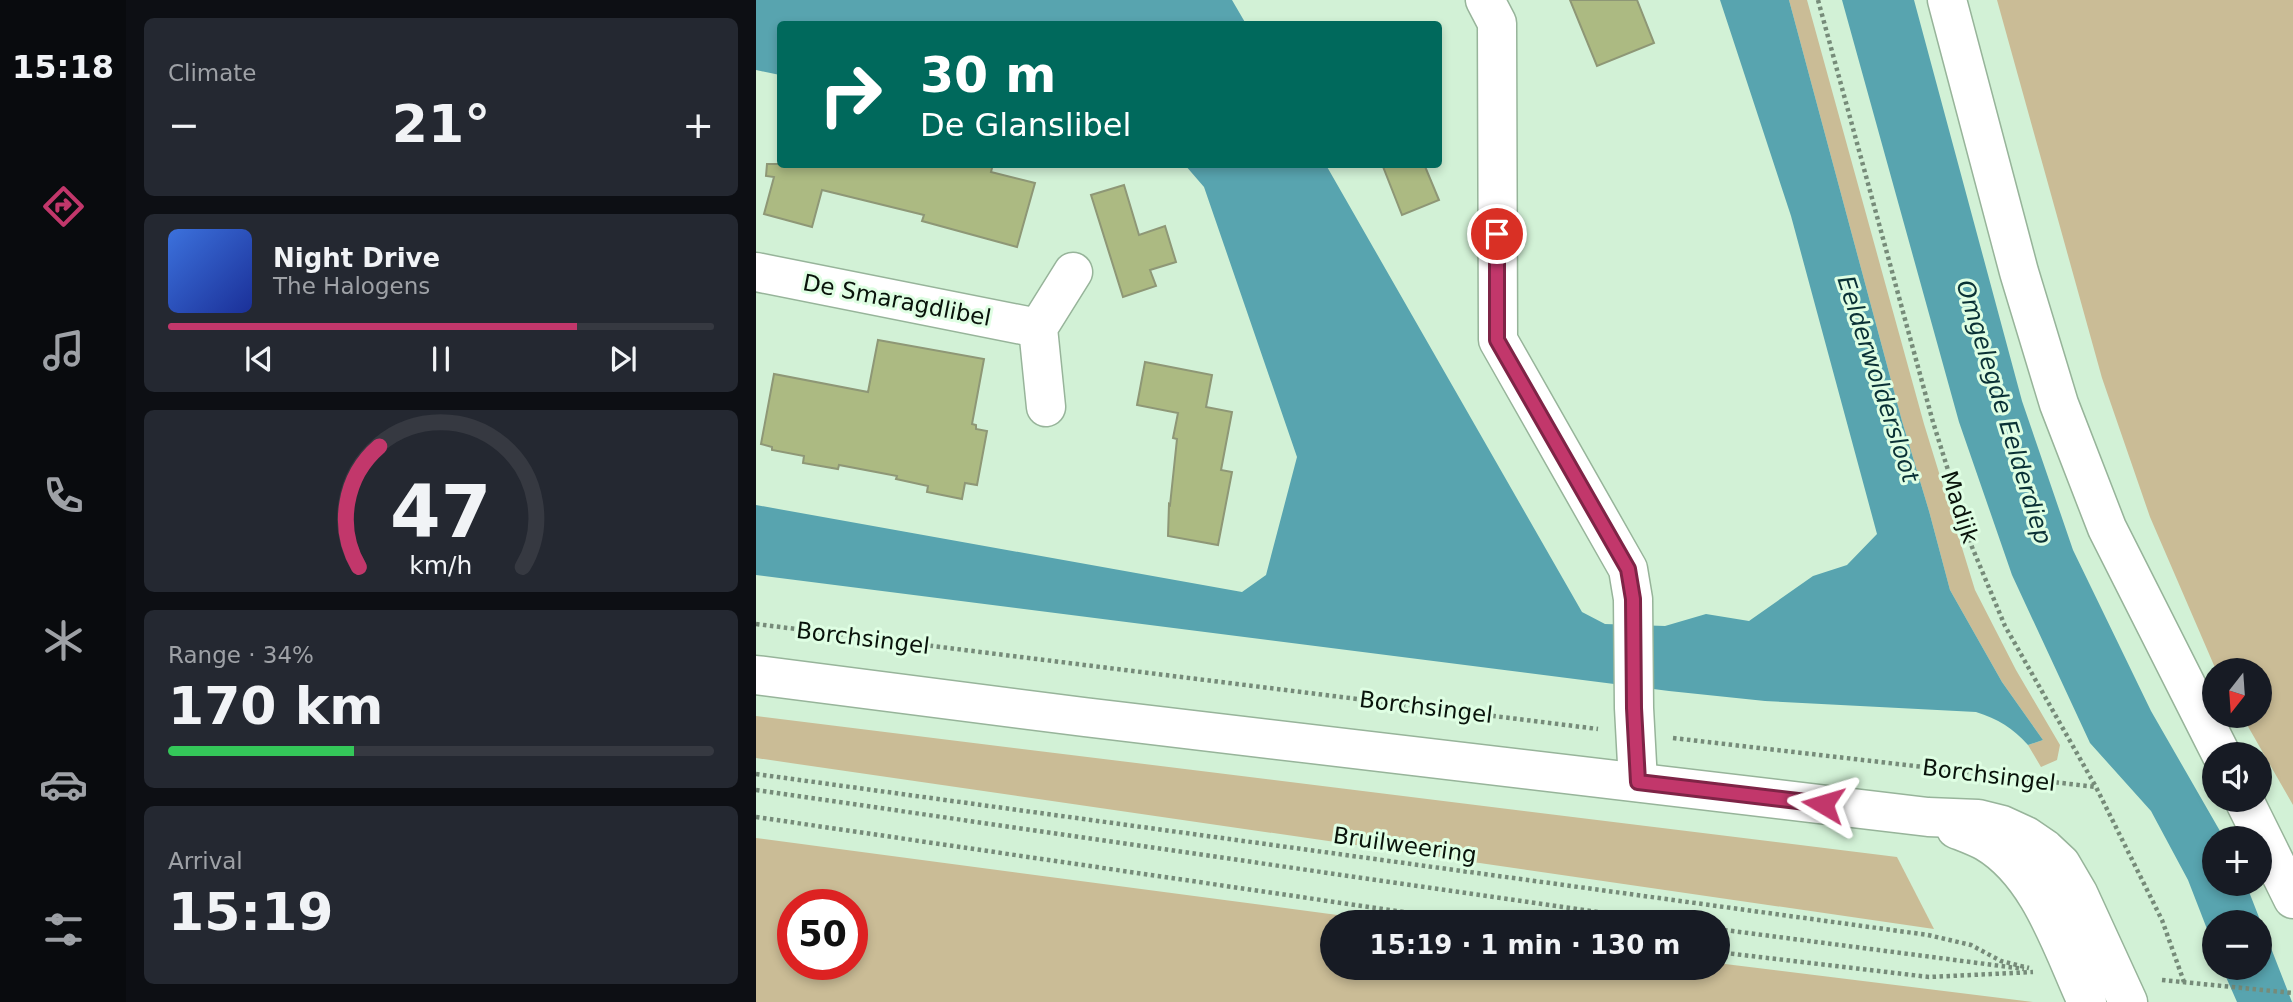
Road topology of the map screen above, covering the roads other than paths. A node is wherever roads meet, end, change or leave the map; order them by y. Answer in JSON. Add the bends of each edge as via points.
{"nodes":[{"id":1,"x":1485,"y":0,"type":"edge"},
{"id":2,"x":1947,"y":0,"type":"edge"},
{"id":3,"x":756,"y":272,"type":"edge"},
{"id":4,"x":1073,"y":272,"type":"dead end"},
{"id":5,"x":1038,"y":328,"type":"junction"},
{"id":6,"x":1046,"y":407,"type":"dead end"},
{"id":7,"x":756,"y":675,"type":"edge"},
{"id":8,"x":2215,"y":742,"type":"edge"},
{"id":9,"x":1638,"y":782,"type":"junction"},
{"id":10,"x":2250,"y":812,"type":"edge"},
{"id":11,"x":1928,"y":817,"type":"junction"},
{"id":12,"x":2293,"y":899,"type":"edge"},
{"id":13,"x":2087,"y":1002,"type":"edge"},
{"id":14,"x":2127,"y":1002,"type":"edge"}],
"edges":[{"from":1,"to":9,"type":"street","via":[[1497,23],[1497,340],[1628,569],[1633,599]]},
{"from":2,"to":8,"type":"street","via":[[2059,404],[2107,528]]},
{"from":3,"to":5,"type":"street","name":"De Smaragdlibel"},
{"from":4,"to":5,"type":"street"},
{"from":5,"to":6,"type":"street"},
{"from":7,"to":9,"type":"street","name":"Borchsingel"},
{"from":9,"to":11,"type":"street","name":"Borchsingel"},
{"from":10,"to":12,"type":"street"},
{"from":11,"to":13,"type":"street","name":"Borchsingel","via":[[1987,843],[2026,880],[2043,906]]},
{"from":11,"to":14,"type":"street","name":"Borchsingel","via":[[2002,825],[2045,849],[2061,864],[2078,893]]}]}
